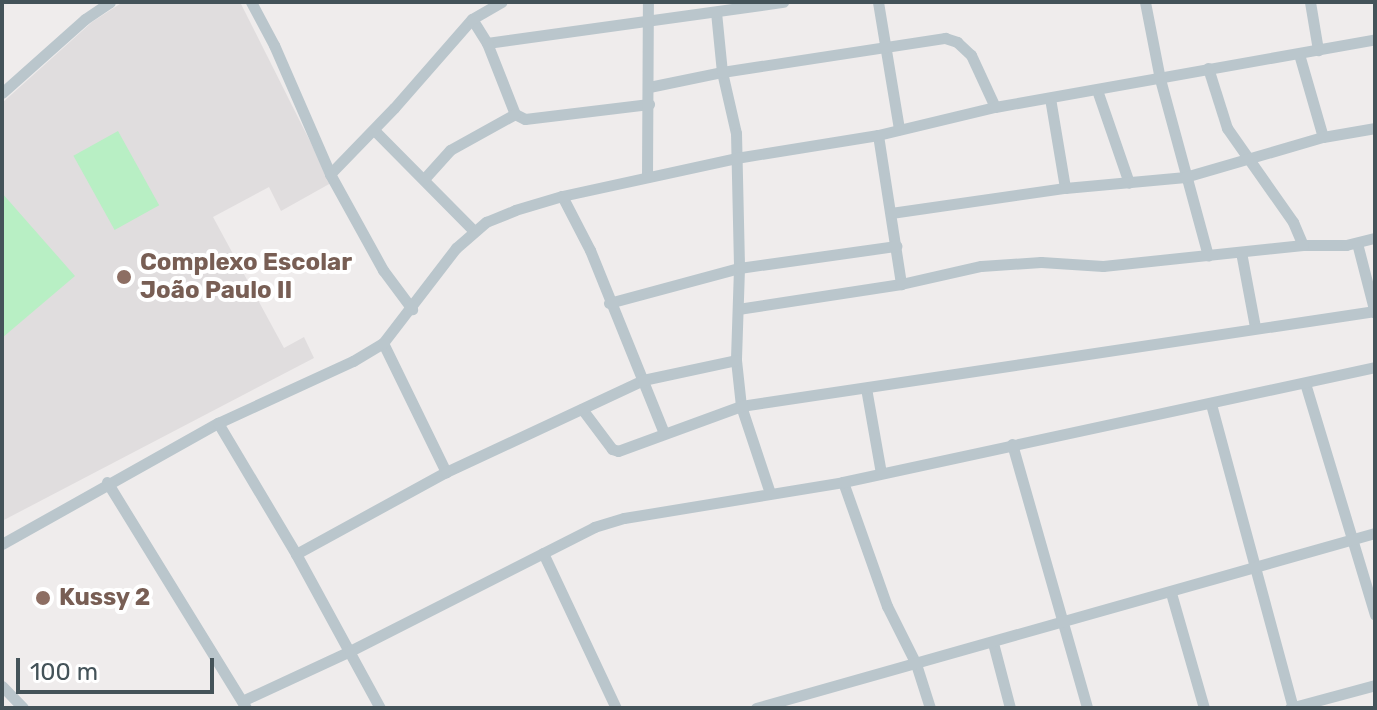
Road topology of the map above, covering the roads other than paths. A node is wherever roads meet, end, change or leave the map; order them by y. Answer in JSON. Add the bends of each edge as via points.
{"nodes":[{"id":1,"x":110,"y":2,"type":"edge"},
{"id":2,"x":251,"y":2,"type":"edge"},
{"id":3,"x":502,"y":2,"type":"edge"},
{"id":4,"x":648,"y":2,"type":"edge"},
{"id":5,"x":783,"y":2,"type":"edge"},
{"id":6,"x":878,"y":2,"type":"edge"},
{"id":7,"x":1145,"y":2,"type":"edge"},
{"id":8,"x":1310,"y":2,"type":"edge"},
{"id":9,"x":716,"y":12,"type":"junction"},
{"id":10,"x":472,"y":19,"type":"junction"},
{"id":11,"x":647,"y":22,"type":"junction"},
{"id":12,"x":1375,"y":39,"type":"edge"},
{"id":13,"x":487,"y":43,"type":"junction"},
{"id":14,"x":886,"y":46,"type":"junction"},
{"id":15,"x":1318,"y":50,"type":"junction"},
{"id":16,"x":1299,"y":54,"type":"junction"},
{"id":17,"x":1208,"y":68,"type":"junction"},
{"id":18,"x":722,"y":72,"type":"junction"},
{"id":19,"x":1160,"y":79,"type":"junction"},
{"id":20,"x":649,"y":87,"type":"junction"},
{"id":21,"x":1097,"y":90,"type":"junction"},
{"id":22,"x":2,"y":93,"type":"edge"},
{"id":23,"x":1050,"y":98,"type":"junction"},
{"id":24,"x":649,"y":104,"type":"junction"},
{"id":25,"x":995,"y":107,"type":"junction"},
{"id":26,"x":515,"y":114,"type":"junction"},
{"id":27,"x":1375,"y":128,"type":"edge"},
{"id":28,"x":899,"y":129,"type":"junction"},
{"id":29,"x":374,"y":130,"type":"junction"},
{"id":30,"x":878,"y":135,"type":"junction"},
{"id":31,"x":1323,"y":137,"type":"junction"},
{"id":32,"x":736,"y":158,"type":"junction"},
{"id":33,"x":1247,"y":159,"type":"junction"},
{"id":34,"x":330,"y":174,"type":"junction"},
{"id":35,"x":647,"y":177,"type":"junction"},
{"id":36,"x":1185,"y":177,"type":"junction"},
{"id":37,"x":424,"y":179,"type":"junction"},
{"id":38,"x":1129,"y":183,"type":"junction"},
{"id":39,"x":1065,"y":188,"type":"junction"},
{"id":40,"x":562,"y":196,"type":"junction"},
{"id":41,"x":891,"y":213,"type":"junction"},
{"id":42,"x":474,"y":231,"type":"junction"},
{"id":43,"x":1375,"y":238,"type":"edge"},
{"id":44,"x":1357,"y":243,"type":"junction"},
{"id":45,"x":1303,"y":245,"type":"junction"},
{"id":46,"x":896,"y":246,"type":"junction"},
{"id":47,"x":1241,"y":252,"type":"junction"},
{"id":48,"x":1208,"y":256,"type":"junction"},
{"id":49,"x":739,"y":268,"type":"junction"},
{"id":50,"x":901,"y":284,"type":"junction"},
{"id":51,"x":609,"y":303,"type":"junction"},
{"id":52,"x":412,"y":309,"type":"junction"},
{"id":53,"x":738,"y":309,"type":"junction"},
{"id":54,"x":1375,"y":312,"type":"edge"},
{"id":55,"x":1255,"y":327,"type":"junction"},
{"id":56,"x":383,"y":343,"type":"junction"},
{"id":57,"x":736,"y":360,"type":"junction"},
{"id":58,"x":1375,"y":367,"type":"edge"},
{"id":59,"x":643,"y":380,"type":"junction"},
{"id":60,"x":1305,"y":383,"type":"junction"},
{"id":61,"x":866,"y":388,"type":"junction"},
{"id":62,"x":1211,"y":404,"type":"junction"},
{"id":63,"x":741,"y":406,"type":"junction"},
{"id":64,"x":582,"y":409,"type":"junction"},
{"id":65,"x":218,"y":423,"type":"junction"},
{"id":66,"x":664,"y":433,"type":"junction"},
{"id":67,"x":1012,"y":444,"type":"junction"},
{"id":68,"x":446,"y":472,"type":"junction"},
{"id":69,"x":881,"y":473,"type":"junction"},
{"id":70,"x":107,"y":482,"type":"junction"},
{"id":71,"x":843,"y":482,"type":"junction"},
{"id":72,"x":770,"y":493,"type":"junction"},
{"id":73,"x":1375,"y":533,"type":"edge"},
{"id":74,"x":1353,"y":540,"type":"junction"},
{"id":75,"x":2,"y":544,"type":"edge"},
{"id":76,"x":543,"y":553,"type":"junction"},
{"id":77,"x":296,"y":554,"type":"junction"},
{"id":78,"x":1253,"y":569,"type":"junction"},
{"id":79,"x":1171,"y":593,"type":"junction"},
{"id":80,"x":1375,"y":615,"type":"edge"},
{"id":81,"x":1065,"y":624,"type":"junction"},
{"id":82,"x":993,"y":643,"type":"junction"},
{"id":83,"x":350,"y":651,"type":"junction"},
{"id":84,"x":916,"y":664,"type":"junction"},
{"id":85,"x":1375,"y":685,"type":"edge"},
{"id":86,"x":2,"y":686,"type":"edge"},
{"id":87,"x":244,"y":704,"type":"edge"},
{"id":88,"x":23,"y":708,"type":"edge"},
{"id":89,"x":380,"y":708,"type":"edge"},
{"id":90,"x":616,"y":708,"type":"edge"},
{"id":91,"x":756,"y":708,"type":"edge"},
{"id":92,"x":928,"y":708,"type":"edge"},
{"id":93,"x":1010,"y":708,"type":"edge"},
{"id":94,"x":1087,"y":708,"type":"edge"},
{"id":95,"x":1204,"y":708,"type":"edge"},
{"id":96,"x":1292,"y":708,"type":"edge"}],
"edges":[{"from":1,"to":22,"type":"street"},
{"from":2,"to":34,"type":"street"},
{"from":3,"to":10,"type":"street"},
{"from":4,"to":11,"type":"street"},
{"from":5,"to":9,"type":"street"},
{"from":6,"to":14,"type":"street"},
{"from":7,"to":19,"type":"street"},
{"from":8,"to":15,"type":"street"},
{"from":9,"to":11,"type":"street"},
{"from":9,"to":18,"type":"street"},
{"from":10,"to":13,"type":"street"},
{"from":10,"to":29,"type":"street"},
{"from":11,"to":13,"type":"street"},
{"from":11,"to":20,"type":"street"},
{"from":12,"to":15,"type":"street"},
{"from":13,"to":26,"type":"street"},
{"from":14,"to":18,"type":"street"},
{"from":14,"to":25,"type":"street","via":[[927,38],[957,42],[971,55]]},
{"from":14,"to":28,"type":"street"},
{"from":15,"to":16,"type":"street"},
{"from":16,"to":17,"type":"street"},
{"from":16,"to":31,"type":"street"},
{"from":17,"to":19,"type":"street"},
{"from":17,"to":33,"type":"street","via":[[1227,128]]},
{"from":18,"to":20,"type":"street"},
{"from":18,"to":32,"type":"street","via":[[736,133]]},
{"from":19,"to":21,"type":"street"},
{"from":19,"to":36,"type":"street"},
{"from":20,"to":24,"type":"street"},
{"from":21,"to":23,"type":"street"},
{"from":21,"to":38,"type":"street"},
{"from":23,"to":25,"type":"street"},
{"from":23,"to":39,"type":"street"},
{"from":24,"to":26,"type":"street","via":[[532,121]]},
{"from":24,"to":35,"type":"street"},
{"from":25,"to":28,"type":"street"},
{"from":26,"to":37,"type":"street","via":[[450,150]]},
{"from":27,"to":31,"type":"street"},
{"from":28,"to":30,"type":"street"},
{"from":29,"to":34,"type":"street"},
{"from":29,"to":37,"type":"street"},
{"from":30,"to":32,"type":"street"},
{"from":30,"to":41,"type":"street"},
{"from":31,"to":33,"type":"street"},
{"from":32,"to":35,"type":"street"},
{"from":32,"to":49,"type":"street"},
{"from":33,"to":36,"type":"street"},
{"from":33,"to":45,"type":"street","via":[[1293,222]]},
{"from":34,"to":52,"type":"street","via":[[383,270]]},
{"from":35,"to":40,"type":"street"},
{"from":36,"to":38,"type":"street"},
{"from":36,"to":48,"type":"street"},
{"from":37,"to":42,"type":"street"},
{"from":38,"to":39,"type":"street"},
{"from":39,"to":41,"type":"street"},
{"from":40,"to":42,"type":"street","via":[[515,210]]},
{"from":40,"to":51,"type":"street"},
{"from":41,"to":46,"type":"street"},
{"from":42,"to":52,"type":"street"},
{"from":43,"to":44,"type":"street"},
{"from":44,"to":45,"type":"street"},
{"from":44,"to":54,"type":"street"},
{"from":45,"to":47,"type":"street"},
{"from":46,"to":49,"type":"street"},
{"from":46,"to":50,"type":"street"},
{"from":47,"to":48,"type":"street"},
{"from":47,"to":55,"type":"street"},
{"from":48,"to":50,"type":"street","via":[[1103,266],[1014,263]]},
{"from":49,"to":51,"type":"street"},
{"from":49,"to":53,"type":"street"},
{"from":50,"to":53,"type":"street"},
{"from":51,"to":59,"type":"street"},
{"from":52,"to":56,"type":"street"},
{"from":53,"to":57,"type":"street"},
{"from":54,"to":55,"type":"street"},
{"from":55,"to":61,"type":"street"},
{"from":56,"to":65,"type":"street"},
{"from":56,"to":68,"type":"street"},
{"from":57,"to":59,"type":"street"},
{"from":57,"to":63,"type":"street"},
{"from":58,"to":60,"type":"street"},
{"from":59,"to":64,"type":"street"},
{"from":59,"to":66,"type":"street"},
{"from":60,"to":62,"type":"street"},
{"from":60,"to":74,"type":"street"},
{"from":61,"to":63,"type":"street"},
{"from":61,"to":69,"type":"street"},
{"from":62,"to":67,"type":"street"},
{"from":62,"to":78,"type":"street"},
{"from":63,"to":66,"type":"street"},
{"from":63,"to":72,"type":"street"},
{"from":64,"to":66,"type":"street","via":[[614,451]]},
{"from":64,"to":68,"type":"street"},
{"from":65,"to":70,"type":"street"},
{"from":65,"to":77,"type":"street"},
{"from":67,"to":69,"type":"street"},
{"from":67,"to":81,"type":"street"},
{"from":68,"to":77,"type":"street"},
{"from":69,"to":71,"type":"street"},
{"from":70,"to":75,"type":"street"},
{"from":70,"to":87,"type":"street"},
{"from":71,"to":72,"type":"street"},
{"from":71,"to":84,"type":"street","via":[[887,606]]},
{"from":72,"to":76,"type":"street","via":[[624,518]]},
{"from":73,"to":74,"type":"street"},
{"from":74,"to":78,"type":"street"},
{"from":74,"to":80,"type":"street"},
{"from":76,"to":83,"type":"street"},
{"from":76,"to":90,"type":"street"},
{"from":77,"to":83,"type":"street"},
{"from":78,"to":79,"type":"street"},
{"from":78,"to":96,"type":"street"},
{"from":79,"to":81,"type":"street"},
{"from":79,"to":95,"type":"street"},
{"from":81,"to":82,"type":"street"},
{"from":81,"to":94,"type":"street"},
{"from":82,"to":84,"type":"street"},
{"from":82,"to":93,"type":"street"},
{"from":83,"to":87,"type":"street"},
{"from":83,"to":89,"type":"street"},
{"from":84,"to":91,"type":"street"},
{"from":84,"to":92,"type":"street"},
{"from":85,"to":96,"type":"street"},
{"from":86,"to":88,"type":"street"}]}
